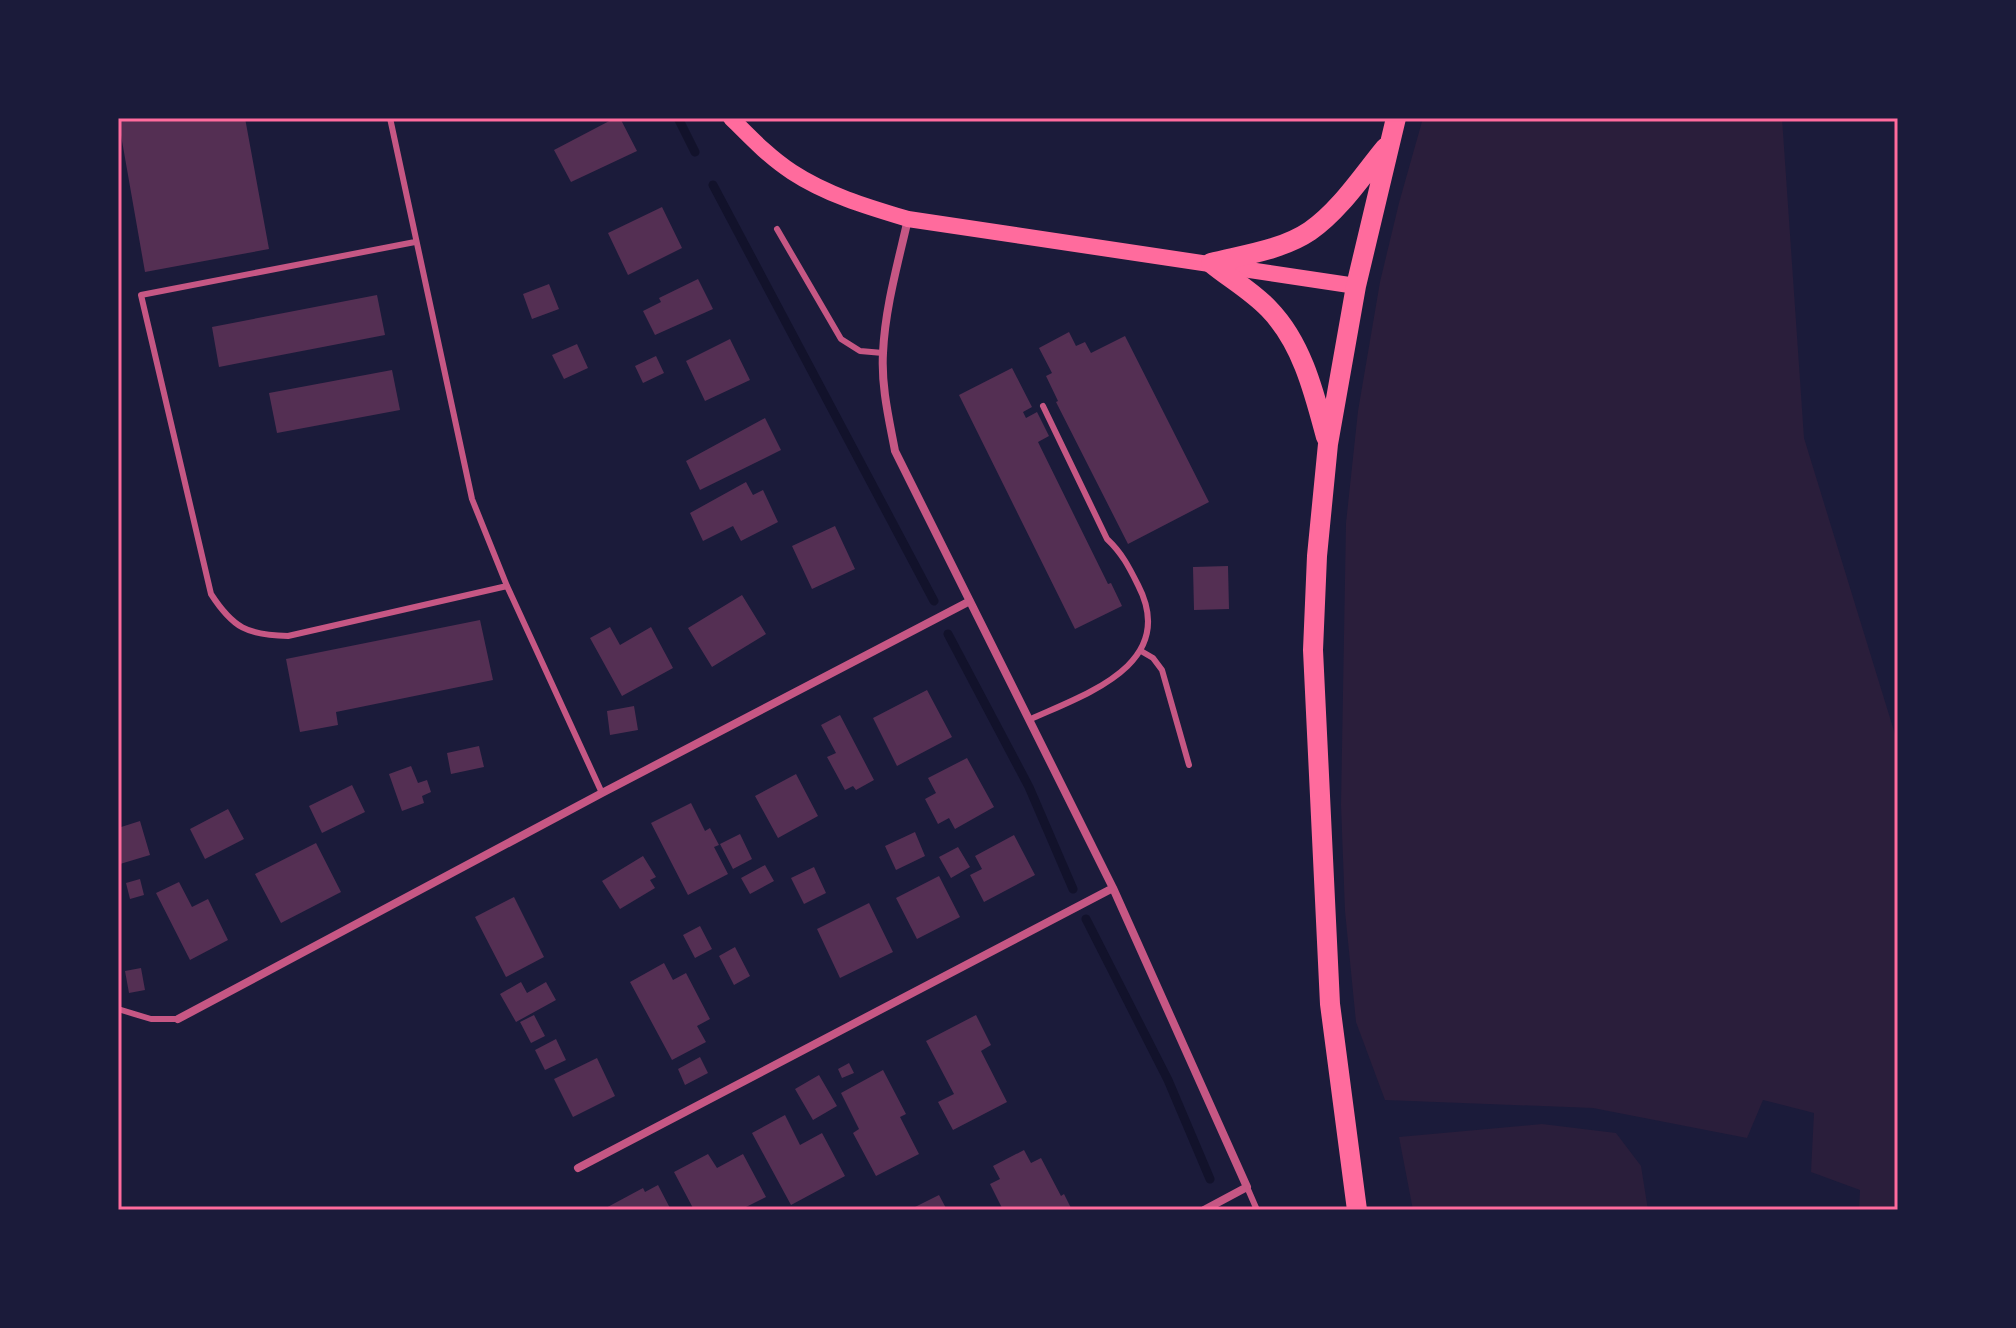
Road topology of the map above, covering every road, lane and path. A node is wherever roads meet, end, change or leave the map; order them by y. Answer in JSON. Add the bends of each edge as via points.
{"nodes":[{"id":1,"x":390,"y":118,"type":"edge"},
{"id":2,"x":731,"y":118,"type":"edge"},
{"id":3,"x":1396,"y":118,"type":"edge"},
{"id":4,"x":1388,"y":145,"type":"junction"},
{"id":5,"x":908,"y":219,"type":"junction"},
{"id":6,"x":777,"y":229,"type":"dead end"},
{"id":7,"x":415,"y":242,"type":"junction"},
{"id":8,"x":1211,"y":263,"type":"junction"},
{"id":9,"x":1356,"y":286,"type":"junction"},
{"id":10,"x":883,"y":353,"type":"junction"},
{"id":11,"x":1043,"y":406,"type":"dead end"},
{"id":12,"x":1328,"y":444,"type":"junction"},
{"id":13,"x":507,"y":586,"type":"junction"},
{"id":14,"x":970,"y":601,"type":"junction"},
{"id":15,"x":1141,"y":651,"type":"junction"},
{"id":16,"x":1031,"y":719,"type":"junction"},
{"id":17,"x":1189,"y":765,"type":"dead end"},
{"id":18,"x":602,"y":793,"type":"junction"},
{"id":19,"x":1113,"y":888,"type":"junction"},
{"id":20,"x":118,"y":1009,"type":"edge"},
{"id":21,"x":178,"y":1019,"type":"joint"},
{"id":22,"x":578,"y":1168,"type":"dead end"},
{"id":23,"x":1247,"y":1187,"type":"junction"},
{"id":24,"x":1204,"y":1210,"type":"edge"},
{"id":25,"x":1257,"y":1210,"type":"edge"},
{"id":26,"x":1357,"y":1210,"type":"edge"}],
"edges":[{"from":1,"to":7,"type":"lane"},
{"from":2,"to":5,"type":"main road","via":[[794,173],[830,192]]},
{"from":3,"to":4,"type":"main road"},
{"from":4,"to":8,"type":"main road","via":[[1328,217],[1308,233],[1268,250]]},
{"from":4,"to":9,"type":"main road"},
{"from":5,"to":8,"type":"main road"},
{"from":5,"to":10,"type":"street"},
{"from":6,"to":10,"type":"lane","via":[[841,339],[860,351]]},
{"from":7,"to":13,"type":"lane","via":[[472,499]]},
{"from":7,"to":13,"type":"lane","via":[[141,295],[211,594],[238,627],[288,636]]},
{"from":8,"to":9,"type":"main road"},
{"from":8,"to":12,"type":"main road","via":[[1268,308],[1290,337],[1313,387]]},
{"from":9,"to":12,"type":"main road"},
{"from":10,"to":14,"type":"street","via":[[895,451]]},
{"from":11,"to":15,"type":"lane","via":[[1107,539],[1121,552],[1144,596],[1148,623]]},
{"from":12,"to":26,"type":"main road","via":[[1317,556],[1315,740],[1330,1004]]},
{"from":13,"to":18,"type":"lane"},
{"from":14,"to":16,"type":"street"},
{"from":14,"to":18,"type":"street"},
{"from":15,"to":16,"type":"lane","via":[[1123,673]]},
{"from":15,"to":17,"type":"lane","via":[[1162,670]]},
{"from":16,"to":19,"type":"street"},
{"from":18,"to":21,"type":"street"},
{"from":19,"to":22,"type":"street"},
{"from":19,"to":23,"type":"street"},
{"from":20,"to":21,"type":"lane","via":[[151,1019]]},
{"from":23,"to":24,"type":"street"},
{"from":23,"to":25,"type":"lane"}]}
